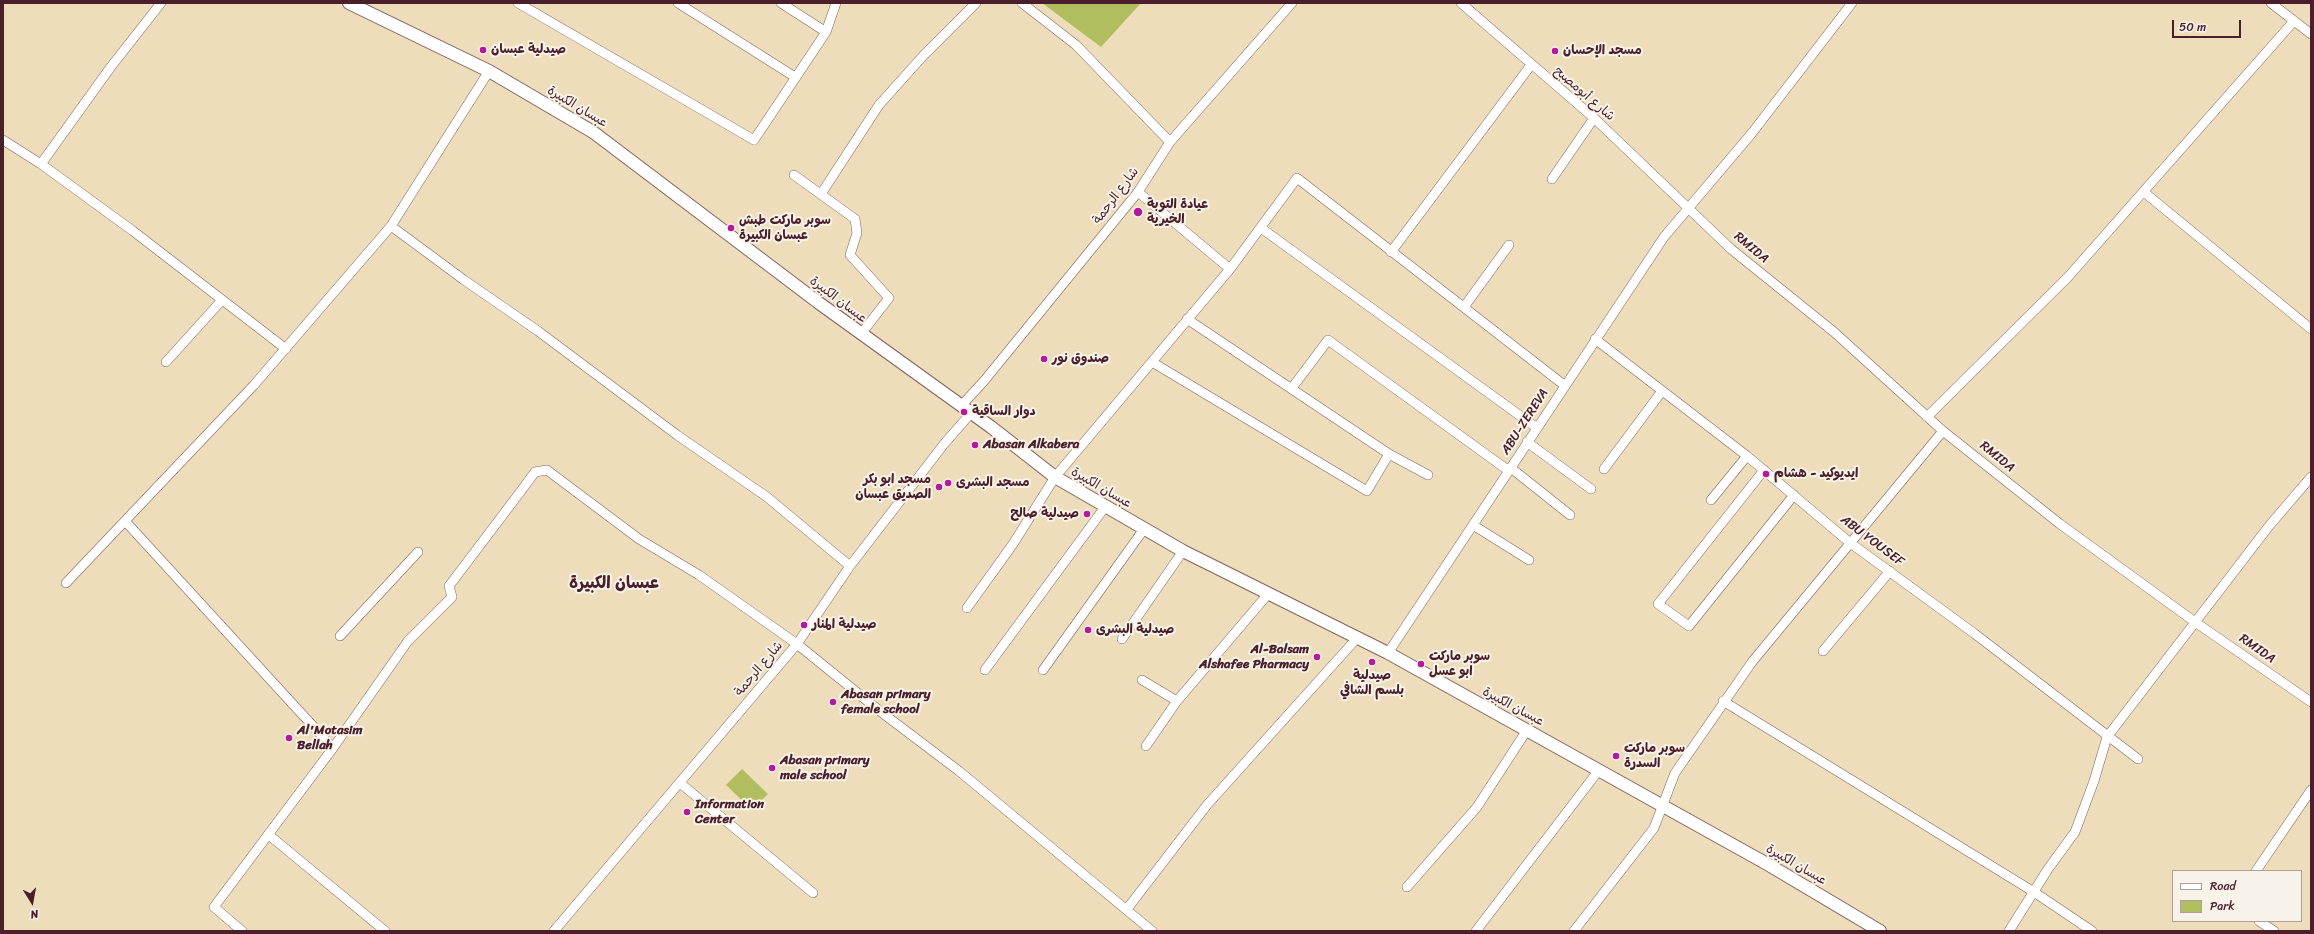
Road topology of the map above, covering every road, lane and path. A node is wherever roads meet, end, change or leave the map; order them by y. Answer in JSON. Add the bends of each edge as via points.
{"nodes":[{"id":1,"x":161,"y":3,"type":"edge"},
{"id":2,"x":349,"y":3,"type":"edge"},
{"id":3,"x":518,"y":3,"type":"edge"},
{"id":4,"x":678,"y":3,"type":"edge"},
{"id":5,"x":782,"y":3,"type":"edge"},
{"id":6,"x":836,"y":3,"type":"edge"},
{"id":7,"x":976,"y":3,"type":"edge"},
{"id":8,"x":1022,"y":3,"type":"edge"},
{"id":9,"x":1292,"y":3,"type":"edge"},
{"id":10,"x":1461,"y":3,"type":"edge"},
{"id":11,"x":1852,"y":3,"type":"edge"},
{"id":12,"x":2271,"y":3,"type":"edge"},
{"id":13,"x":2294,"y":21,"type":"junction"},
{"id":14,"x":826,"y":32,"type":"junction"},
{"id":15,"x":2311,"y":34,"type":"edge"},
{"id":16,"x":1531,"y":65,"type":"junction"},
{"id":17,"x":489,"y":72,"type":"junction"},
{"id":18,"x":795,"y":77,"type":"junction"},
{"id":19,"x":1594,"y":118,"type":"junction"},
{"id":20,"x":3,"y":140,"type":"edge"},
{"id":21,"x":1170,"y":142,"type":"junction"},
{"id":22,"x":41,"y":164,"type":"junction"},
{"id":23,"x":794,"y":175,"type":"dead end"},
{"id":24,"x":1552,"y":179,"type":"dead end"},
{"id":25,"x":1138,"y":192,"type":"junction"},
{"id":26,"x":2145,"y":193,"type":"junction"},
{"id":27,"x":821,"y":194,"type":"junction"},
{"id":28,"x":1687,"y":208,"type":"junction"},
{"id":29,"x":391,"y":226,"type":"junction"},
{"id":30,"x":1261,"y":228,"type":"junction"},
{"id":31,"x":1509,"y":244,"type":"dead end"},
{"id":32,"x":1391,"y":252,"type":"junction"},
{"id":33,"x":1230,"y":269,"type":"junction"},
{"id":34,"x":222,"y":300,"type":"junction"},
{"id":35,"x":1464,"y":307,"type":"junction"},
{"id":36,"x":1187,"y":320,"type":"junction"},
{"id":37,"x":2311,"y":330,"type":"edge"},
{"id":38,"x":861,"y":334,"type":"junction"},
{"id":39,"x":1595,"y":339,"type":"junction"},
{"id":40,"x":286,"y":349,"type":"junction"},
{"id":41,"x":166,"y":362,"type":"dead end"},
{"id":42,"x":1152,"y":362,"type":"junction"},
{"id":43,"x":1564,"y":385,"type":"junction"},
{"id":44,"x":1292,"y":388,"type":"junction"},
{"id":45,"x":1662,"y":391,"type":"junction"},
{"id":46,"x":960,"y":406,"type":"junction"},
{"id":47,"x":971,"y":413,"type":"junction"},
{"id":48,"x":1927,"y":417,"type":"junction"},
{"id":49,"x":1537,"y":428,"type":"junction"},
{"id":50,"x":1943,"y":431,"type":"junction"},
{"id":51,"x":1527,"y":442,"type":"junction"},
{"id":52,"x":1389,"y":454,"type":"junction"},
{"id":53,"x":1747,"y":456,"type":"junction"},
{"id":54,"x":1604,"y":468,"type":"dead end"},
{"id":55,"x":1510,"y":470,"type":"junction"},
{"id":56,"x":1764,"y":470,"type":"junction"},
{"id":57,"x":1428,"y":475,"type":"dead end"},
{"id":58,"x":1055,"y":477,"type":"junction"},
{"id":59,"x":2311,"y":477,"type":"edge"},
{"id":60,"x":1591,"y":489,"type":"dead end"},
{"id":61,"x":1794,"y":495,"type":"junction"},
{"id":62,"x":1711,"y":500,"type":"dead end"},
{"id":63,"x":1106,"y":507,"type":"junction"},
{"id":64,"x":1570,"y":515,"type":"dead end"},
{"id":65,"x":125,"y":521,"type":"junction"},
{"id":66,"x":1473,"y":525,"type":"junction"},
{"id":67,"x":1144,"y":529,"type":"junction"},
{"id":68,"x":1849,"y":542,"type":"junction"},
{"id":69,"x":1183,"y":551,"type":"junction"},
{"id":70,"x":418,"y":552,"type":"dead end"},
{"id":71,"x":1529,"y":560,"type":"dead end"},
{"id":72,"x":850,"y":566,"type":"junction"},
{"id":73,"x":1890,"y":571,"type":"junction"},
{"id":74,"x":66,"y":583,"type":"dead end"},
{"id":75,"x":1268,"y":594,"type":"junction"},
{"id":76,"x":967,"y":608,"type":"dead end"},
{"id":77,"x":2195,"y":622,"type":"junction"},
{"id":78,"x":340,"y":636,"type":"dead end"},
{"id":79,"x":1358,"y":637,"type":"junction"},
{"id":80,"x":1122,"y":638,"type":"dead end"},
{"id":81,"x":797,"y":644,"type":"junction"},
{"id":82,"x":1823,"y":651,"type":"dead end"},
{"id":83,"x":1388,"y":653,"type":"junction"},
{"id":84,"x":985,"y":670,"type":"dead end"},
{"id":85,"x":1043,"y":670,"type":"dead end"},
{"id":86,"x":1142,"y":680,"type":"dead end"},
{"id":87,"x":1177,"y":701,"type":"junction"},
{"id":88,"x":1723,"y":701,"type":"junction"},
{"id":89,"x":2311,"y":702,"type":"edge"},
{"id":90,"x":1526,"y":730,"type":"junction"},
{"id":91,"x":2108,"y":737,"type":"junction"},
{"id":92,"x":1146,"y":746,"type":"dead end"},
{"id":93,"x":333,"y":748,"type":"junction"},
{"id":94,"x":2138,"y":759,"type":"dead end"},
{"id":95,"x":1599,"y":770,"type":"junction"},
{"id":96,"x":680,"y":783,"type":"junction"},
{"id":97,"x":2311,"y":790,"type":"edge"},
{"id":98,"x":1662,"y":806,"type":"junction"},
{"id":99,"x":269,"y":835,"type":"junction"},
{"id":100,"x":2257,"y":870,"type":"edge"},
{"id":101,"x":1407,"y":887,"type":"dead end"},
{"id":102,"x":2034,"y":892,"type":"junction"},
{"id":103,"x":813,"y":893,"type":"dead end"},
{"id":104,"x":1127,"y":909,"type":"junction"},
{"id":105,"x":2260,"y":922,"type":"edge"},
{"id":106,"x":242,"y":931,"type":"edge"},
{"id":107,"x":385,"y":931,"type":"edge"},
{"id":108,"x":554,"y":931,"type":"edge"},
{"id":109,"x":1149,"y":931,"type":"edge"},
{"id":110,"x":1476,"y":931,"type":"edge"},
{"id":111,"x":1574,"y":931,"type":"edge"},
{"id":112,"x":1880,"y":931,"type":"edge"},
{"id":113,"x":2009,"y":931,"type":"edge"},
{"id":114,"x":2092,"y":931,"type":"edge"},
{"id":115,"x":2274,"y":931,"type":"edge"}],
"edges":[{"from":1,"to":22,"type":"street","via":[[110,68]]},
{"from":2,"to":17,"type":"main road","name":"عبسان الكبيرة"},
{"from":3,"to":18,"type":"street","via":[[754,140]]},
{"from":4,"to":18,"type":"street"},
{"from":5,"to":14,"type":"street"},
{"from":6,"to":14,"type":"street"},
{"from":7,"to":27,"type":"street","via":[[879,105]]},
{"from":8,"to":21,"type":"street","via":[[1076,45]]},
{"from":9,"to":21,"type":"street","name":"شارع الرحمة"},
{"from":10,"to":16,"type":"street","name":"شارع أبومصبح"},
{"from":11,"to":28,"type":"street","name":"ABU-ZEREVA","via":[[1752,132]]},
{"from":12,"to":13,"type":"street"},
{"from":13,"to":15,"type":"street"},
{"from":13,"to":26,"type":"street","via":[[2206,119]]},
{"from":14,"to":18,"type":"street"},
{"from":16,"to":19,"type":"street","name":"شارع أبومصبح"},
{"from":16,"to":32,"type":"street"},
{"from":17,"to":29,"type":"street"},
{"from":17,"to":38,"type":"main road","name":"عبسان الكبيرة","via":[[593,132]]},
{"from":19,"to":24,"type":"street"},
{"from":19,"to":28,"type":"street","name":"شارع أبومصبح"},
{"from":20,"to":22,"type":"street"},
{"from":21,"to":25,"type":"street","name":"شارع الرحمة"},
{"from":22,"to":34,"type":"street"},
{"from":23,"to":27,"type":"street"},
{"from":25,"to":33,"type":"street"},
{"from":25,"to":46,"type":"street","name":"شارع الرحمة","via":[[984,381]]},
{"from":26,"to":37,"type":"street"},
{"from":26,"to":48,"type":"street","via":[[2068,277]]},
{"from":27,"to":38,"type":"street","via":[[855,219],[857,233],[850,255],[889,298]]},
{"from":28,"to":39,"type":"street","name":"ABU-ZEREVA","via":[[1664,237]]},
{"from":28,"to":48,"type":"street","name":"RMIDA","via":[[1737,254],[1834,332]]},
{"from":29,"to":40,"type":"street"},
{"from":29,"to":72,"type":"street","via":[[677,435],[766,496]]},
{"from":30,"to":32,"type":"street","via":[[1297,178]]},
{"from":30,"to":33,"type":"street"},
{"from":30,"to":49,"type":"street"},
{"from":31,"to":35,"type":"street"},
{"from":32,"to":35,"type":"street"},
{"from":33,"to":36,"type":"street"},
{"from":34,"to":40,"type":"street"},
{"from":34,"to":41,"type":"street"},
{"from":35,"to":43,"type":"street"},
{"from":36,"to":42,"type":"street"},
{"from":36,"to":44,"type":"street"},
{"from":38,"to":46,"type":"main road","name":"عبسان الكبيرة"},
{"from":39,"to":43,"type":"street","name":"ABU-ZEREVA"},
{"from":39,"to":45,"type":"street","name":"ABU YOUSEF"},
{"from":40,"to":65,"type":"street"},
{"from":42,"to":52,"type":"street","via":[[1367,491]]},
{"from":42,"to":58,"type":"street"},
{"from":43,"to":49,"type":"street","name":"ABU-ZEREVA"},
{"from":44,"to":52,"type":"street"},
{"from":44,"to":55,"type":"street","via":[[1328,340]]},
{"from":45,"to":53,"type":"street","name":"ABU YOUSEF"},
{"from":45,"to":54,"type":"street"},
{"from":46,"to":47,"type":"main road","name":"عبسان الكبيرة"},
{"from":47,"to":58,"type":"main road","name":"عبسان الكبيرة"},
{"from":47,"to":72,"type":"street","name":"شارع الرحمة"},
{"from":48,"to":50,"type":"street","name":"RMIDA"},
{"from":49,"to":51,"type":"street","name":"ABU-ZEREVA"},
{"from":50,"to":68,"type":"street"},
{"from":50,"to":77,"type":"street","name":"RMIDA","via":[[2060,524]]},
{"from":51,"to":55,"type":"street","name":"ABU-ZEREVA"},
{"from":51,"to":60,"type":"street"},
{"from":52,"to":57,"type":"street"},
{"from":53,"to":56,"type":"street","name":"ABU YOUSEF"},
{"from":53,"to":62,"type":"street"},
{"from":55,"to":64,"type":"street"},
{"from":55,"to":66,"type":"street","name":"ABU-ZEREVA"},
{"from":56,"to":61,"type":"street","name":"ABU YOUSEF"},
{"from":56,"to":61,"type":"street","via":[[1658,604],[1689,626]]},
{"from":58,"to":63,"type":"main road","name":"عبسان الكبيرة"},
{"from":58,"to":76,"type":"street","via":[[1013,544]]},
{"from":59,"to":77,"type":"street","via":[[2269,526]]},
{"from":61,"to":68,"type":"street","name":"ABU YOUSEF"},
{"from":63,"to":67,"type":"main road","name":"عبسان الكبيرة"},
{"from":63,"to":84,"type":"street"},
{"from":65,"to":74,"type":"street"},
{"from":65,"to":93,"type":"street"},
{"from":66,"to":71,"type":"street"},
{"from":66,"to":83,"type":"street","name":"ABU-ZEREVA"},
{"from":67,"to":69,"type":"main road","name":"عبسان الكبيرة"},
{"from":67,"to":85,"type":"street"},
{"from":68,"to":73,"type":"street","name":"ABU YOUSEF"},
{"from":68,"to":88,"type":"street"},
{"from":69,"to":75,"type":"main road","name":"عبسان الكبيرة"},
{"from":69,"to":80,"type":"street"},
{"from":70,"to":78,"type":"street"},
{"from":72,"to":81,"type":"street","name":"شارع الرحمة"},
{"from":73,"to":82,"type":"street"},
{"from":73,"to":91,"type":"street","name":"ABU YOUSEF"},
{"from":75,"to":79,"type":"main road","name":"عبسان الكبيرة"},
{"from":75,"to":87,"type":"street"},
{"from":77,"to":89,"type":"street","name":"RMIDA"},
{"from":77,"to":91,"type":"street"},
{"from":79,"to":83,"type":"main road","name":"عبسان الكبيرة"},
{"from":79,"to":104,"type":"street","via":[[1207,805]]},
{"from":81,"to":93,"type":"street","via":[[698,575],[639,539],[547,470],[535,472],[449,586],[452,597],[408,640]]},
{"from":81,"to":96,"type":"street","name":"شارع الرحمة"},
{"from":81,"to":104,"type":"street"},
{"from":83,"to":90,"type":"main road","name":"عبسان الكبيرة"},
{"from":86,"to":87,"type":"street"},
{"from":87,"to":92,"type":"street"},
{"from":88,"to":98,"type":"street","via":[[1675,773]]},
{"from":88,"to":102,"type":"street"},
{"from":90,"to":95,"type":"main road","name":"عبسان الكبيرة"},
{"from":90,"to":101,"type":"street","via":[[1476,807]]},
{"from":91,"to":94,"type":"street","name":"ABU YOUSEF"},
{"from":91,"to":102,"type":"street","via":[[2075,832]]},
{"from":93,"to":99,"type":"street"},
{"from":95,"to":98,"type":"main road","name":"عبسان الكبيرة"},
{"from":95,"to":110,"type":"street"},
{"from":96,"to":103,"type":"street"},
{"from":96,"to":108,"type":"street","name":"شارع الرحمة"},
{"from":97,"to":100,"type":"street"},
{"from":98,"to":111,"type":"street","via":[[1654,828]]},
{"from":98,"to":112,"type":"main road","name":"عبسان الكبيرة","via":[[1769,865]]},
{"from":99,"to":106,"type":"street","via":[[214,907]]},
{"from":99,"to":107,"type":"street"},
{"from":102,"to":113,"type":"street"},
{"from":102,"to":114,"type":"street"},
{"from":104,"to":109,"type":"street"},
{"from":105,"to":115,"type":"street"}]}
